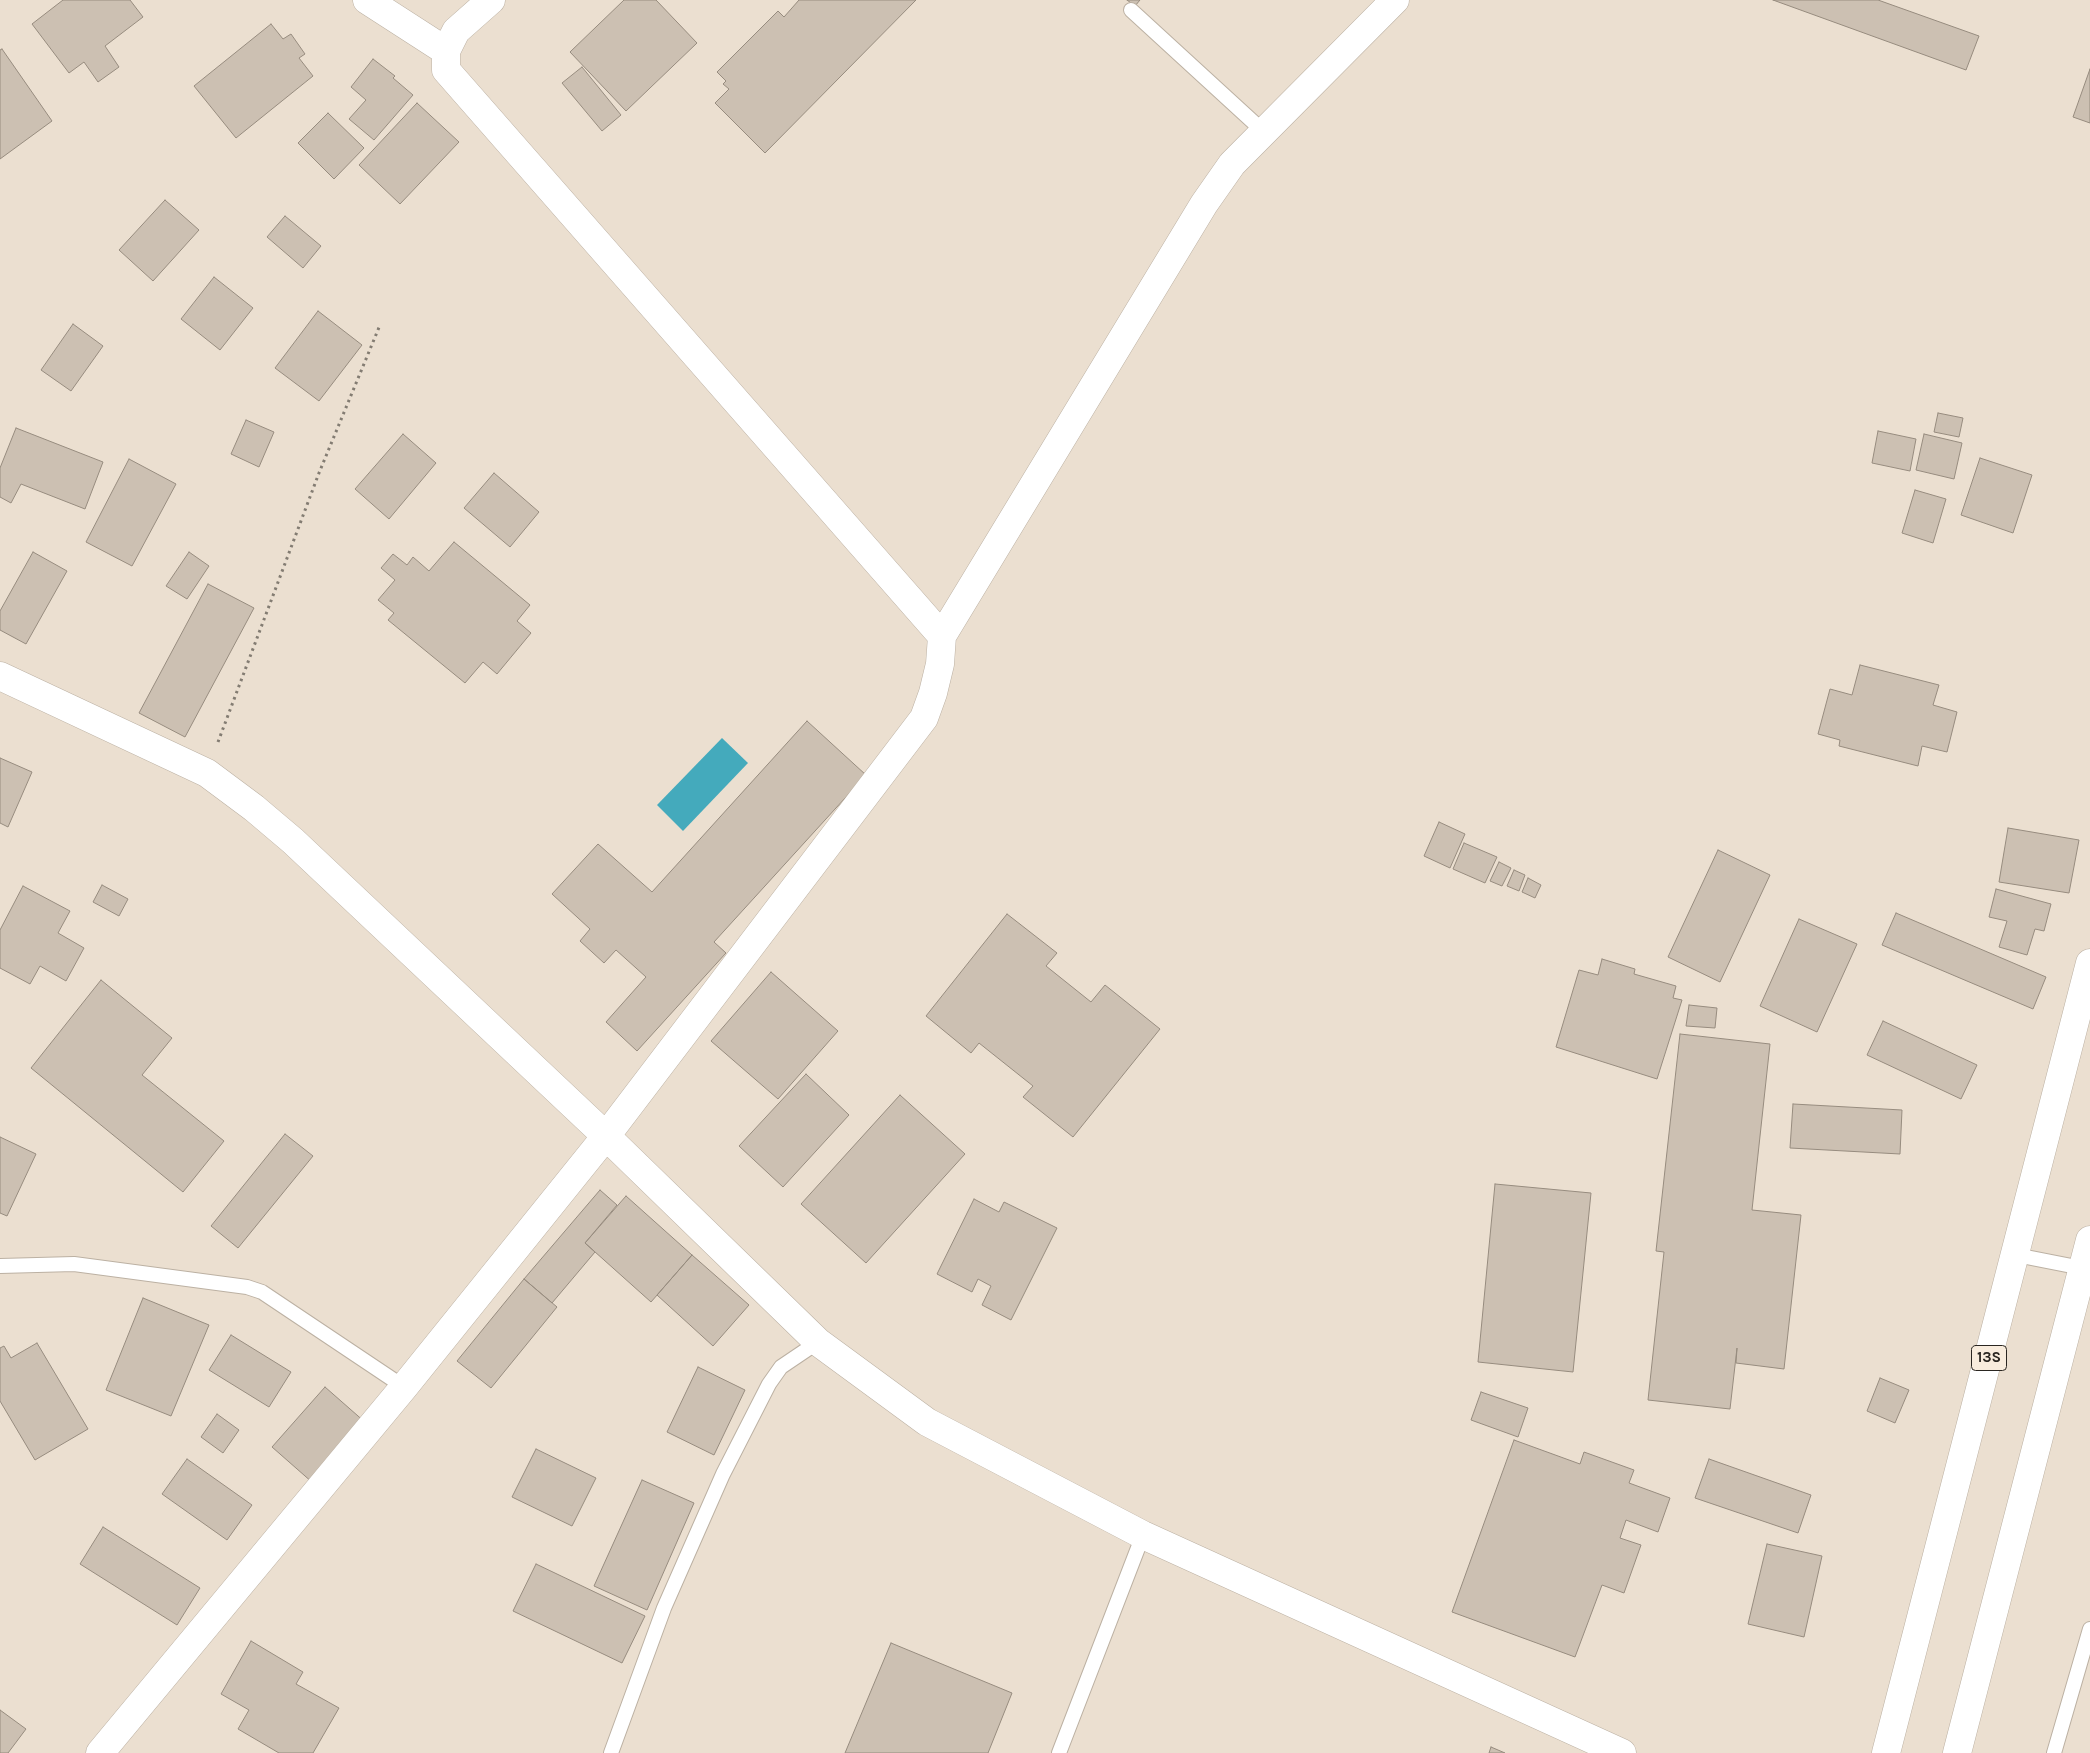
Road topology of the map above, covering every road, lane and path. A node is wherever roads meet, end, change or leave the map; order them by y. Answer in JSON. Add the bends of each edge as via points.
{"nodes":[{"id":1,"x":367,"y":0,"type":"edge"},
{"id":2,"x":491,"y":0,"type":"edge"},
{"id":3,"x":1395,"y":0,"type":"edge"},
{"id":4,"x":1131,"y":10,"type":"dead end"},
{"id":5,"x":446,"y":51,"type":"junction"},
{"id":6,"x":1263,"y":131,"type":"junction"},
{"id":7,"x":380,"y":325,"type":"dead end"},
{"id":8,"x":942,"y":636,"type":"junction"},
{"id":9,"x":0,"y":676,"type":"edge"},
{"id":10,"x":207,"y":773,"type":"junction"},
{"id":11,"x":2090,"y":963,"type":"edge"},
{"id":12,"x":606,"y":1136,"type":"junction"},
{"id":13,"x":2090,"y":1240,"type":"edge"},
{"id":14,"x":2016,"y":1256,"type":"junction"},
{"id":15,"x":0,"y":1266,"type":"edge"},
{"id":16,"x":2086,"y":1269,"type":"edge"},
{"id":17,"x":818,"y":1342,"type":"junction"},
{"id":18,"x":404,"y":1387,"type":"junction"},
{"id":19,"x":1143,"y":1535,"type":"junction"},
{"id":20,"x":2090,"y":1629,"type":"edge"},
{"id":21,"x":100,"y":1753,"type":"edge"},
{"id":22,"x":611,"y":1753,"type":"edge"},
{"id":23,"x":1059,"y":1753,"type":"edge"},
{"id":24,"x":1622,"y":1753,"type":"edge"},
{"id":25,"x":1886,"y":1753,"type":"edge"},
{"id":26,"x":1957,"y":1753,"type":"edge"},
{"id":27,"x":2054,"y":1753,"type":"edge"}],
"edges":[{"from":1,"to":5,"type":"main road"},
{"from":2,"to":5,"type":"main road","via":[[456,30]]},
{"from":3,"to":6,"type":"main road"},
{"from":4,"to":6,"type":"lane"},
{"from":5,"to":8,"type":"main road","via":[[446,70]]},
{"from":6,"to":8,"type":"main road","via":[[1232,164],[1204,204]]},
{"from":7,"to":10,"type":"path","via":[[319,473]]},
{"from":8,"to":12,"type":"main road","via":[[940,664],[924,718]]},
{"from":9,"to":10,"type":"main road"},
{"from":10,"to":12,"type":"main road","via":[[293,840]]},
{"from":11,"to":14,"type":"main road","number":"13S"},
{"from":12,"to":17,"type":"main road"},
{"from":12,"to":18,"type":"main road"},
{"from":13,"to":16,"type":"main road"},
{"from":14,"to":16,"type":"lane"},
{"from":14,"to":25,"type":"main road","number":"13S"},
{"from":15,"to":18,"type":"lane","via":[[74,1264],[248,1287],[262,1292]]},
{"from":16,"to":26,"type":"main road"},
{"from":17,"to":19,"type":"main road","via":[[927,1422]]},
{"from":17,"to":22,"type":"lane","via":[[781,1367],[765,1392],[664,1608]]},
{"from":18,"to":21,"type":"main road"},
{"from":19,"to":23,"type":"lane"},
{"from":19,"to":24,"type":"main road"},
{"from":20,"to":27,"type":"lane"}]}
